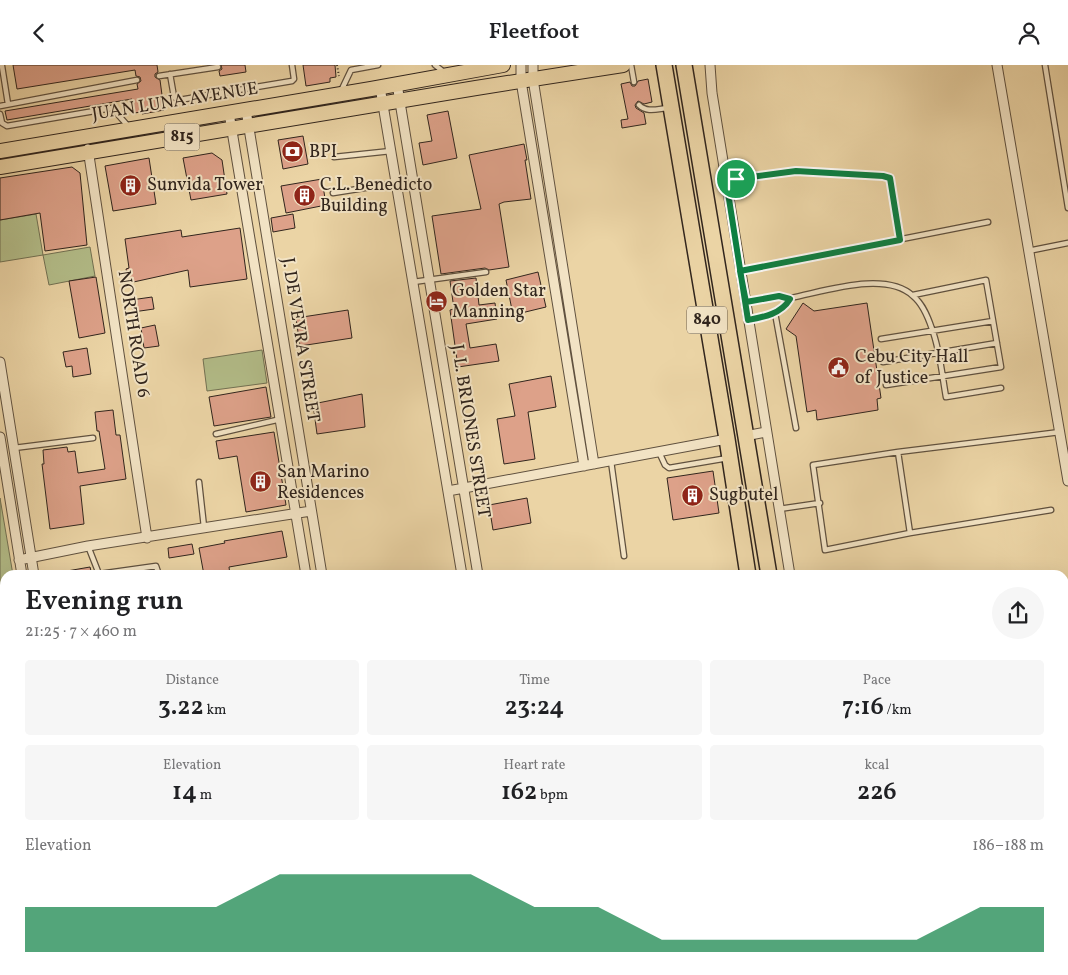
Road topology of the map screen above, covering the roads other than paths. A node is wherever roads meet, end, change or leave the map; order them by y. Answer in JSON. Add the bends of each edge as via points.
{"nodes":[{"id":1,"x":292,"y":65,"type":"edge"},
{"id":2,"x":378,"y":65,"type":"edge"},
{"id":3,"x":435,"y":65,"type":"edge"},
{"id":4,"x":503,"y":65,"type":"edge"},
{"id":5,"x":521,"y":65,"type":"edge"},
{"id":6,"x":533,"y":65,"type":"edge"},
{"id":7,"x":624,"y":65,"type":"edge"},
{"id":8,"x":632,"y":65,"type":"edge"},
{"id":9,"x":664,"y":65,"type":"edge"},
{"id":10,"x":684,"y":65,"type":"edge"},
{"id":11,"x":710,"y":65,"type":"edge"},
{"id":12,"x":997,"y":65,"type":"edge"},
{"id":13,"x":1044,"y":65,"type":"edge"},
{"id":14,"x":2,"y":66,"type":"dead end"},
{"id":15,"x":218,"y":67,"type":"dead end"},
{"id":16,"x":464,"y":69,"type":"edge"},
{"id":17,"x":170,"y":74,"type":"junction"},
{"id":18,"x":448,"y":75,"type":"junction"},
{"id":19,"x":2,"y":76,"type":"edge"},
{"id":20,"x":159,"y":76,"type":"dead end"},
{"id":21,"x":137,"y":80,"type":"dead end"},
{"id":22,"x":527,"y":80,"type":"junction"},
{"id":23,"x":634,"y":81,"type":"dead end"},
{"id":24,"x":397,"y":84,"type":"junction"},
{"id":25,"x":380,"y":87,"type":"junction"},
{"id":26,"x":340,"y":94,"type":"junction"},
{"id":27,"x":400,"y":100,"type":"junction"},
{"id":28,"x":382,"y":103,"type":"junction"},
{"id":29,"x":8,"y":104,"type":"junction"},
{"id":30,"x":639,"y":105,"type":"dead end"},
{"id":31,"x":0,"y":106,"type":"edge"},
{"id":32,"x":672,"y":107,"type":"junction"},
{"id":33,"x":246,"y":110,"type":"junction"},
{"id":34,"x":229,"y":113,"type":"junction"},
{"id":35,"x":0,"y":114,"type":"edge"},
{"id":36,"x":248,"y":126,"type":"junction"},
{"id":37,"x":129,"y":129,"type":"junction"},
{"id":38,"x":232,"y":129,"type":"junction"},
{"id":39,"x":86,"y":136,"type":"junction"},
{"id":40,"x":0,"y":151,"type":"edge"},
{"id":41,"x":391,"y":151,"type":"junction"},
{"id":42,"x":88,"y":153,"type":"junction"},
{"id":43,"x":334,"y":157,"type":"dead end"},
{"id":44,"x":0,"y":167,"type":"edge"},
{"id":45,"x":726,"y":180,"type":"junction"},
{"id":46,"x":396,"y":183,"type":"junction"},
{"id":47,"x":333,"y":193,"type":"dead end"},
{"id":48,"x":1068,"y":208,"type":"edge"},
{"id":49,"x":988,"y":222,"type":"dead end"},
{"id":50,"x":900,"y":240,"type":"junction"},
{"id":51,"x":1068,"y":243,"type":"edge"},
{"id":52,"x":1028,"y":251,"type":"junction"},
{"id":53,"x":740,"y":271,"type":"junction"},
{"id":54,"x":486,"y":272,"type":"dead end"},
{"id":55,"x":429,"y":281,"type":"junction"},
{"id":56,"x":413,"y":282,"type":"junction"},
{"id":57,"x":567,"y":291,"type":"junction"},
{"id":58,"x":556,"y":293,"type":"junction"},
{"id":59,"x":913,"y":295,"type":"junction"},
{"id":60,"x":276,"y":299,"type":"junction"},
{"id":61,"x":790,"y":299,"type":"junction"},
{"id":62,"x":746,"y":302,"type":"junction"},
{"id":63,"x":261,"y":304,"type":"junction"},
{"id":64,"x":775,"y":313,"type":"junction"},
{"id":65,"x":748,"y":320,"type":"junction"},
{"id":66,"x":993,"y":321,"type":"junction"},
{"id":67,"x":933,"y":331,"type":"junction"},
{"id":68,"x":881,"y":339,"type":"dead end"},
{"id":69,"x":996,"y":343,"type":"junction"},
{"id":70,"x":938,"y":354,"type":"junction"},
{"id":71,"x":0,"y":362,"type":"edge"},
{"id":72,"x":883,"y":362,"type":"dead end"},
{"id":73,"x":942,"y":376,"type":"junction"},
{"id":74,"x":886,"y":385,"type":"dead end"},
{"id":75,"x":1001,"y":388,"type":"dead end"},
{"id":76,"x":281,"y":419,"type":"junction"},
{"id":77,"x":796,"y":428,"type":"dead end"},
{"id":78,"x":766,"y":432,"type":"junction"},
{"id":79,"x":1060,"y":433,"type":"junction"},
{"id":80,"x":216,"y":434,"type":"dead end"},
{"id":81,"x":745,"y":436,"type":"junction"},
{"id":82,"x":0,"y":437,"type":"edge"},
{"id":83,"x":94,"y":438,"type":"dead end"},
{"id":84,"x":727,"y":439,"type":"junction"},
{"id":85,"x":14,"y":448,"type":"junction"},
{"id":86,"x":659,"y":452,"type":"junction"},
{"id":87,"x":898,"y":452,"type":"junction"},
{"id":88,"x":730,"y":457,"type":"junction"},
{"id":89,"x":611,"y":461,"type":"junction"},
{"id":90,"x":594,"y":464,"type":"junction"},
{"id":91,"x":584,"y":466,"type":"junction"},
{"id":92,"x":1068,"y":481,"type":"edge"},
{"id":93,"x":199,"y":482,"type":"dead end"},
{"id":94,"x":463,"y":489,"type":"junction"},
{"id":95,"x":448,"y":491,"type":"junction"},
{"id":96,"x":820,"y":503,"type":"junction"},
{"id":97,"x":779,"y":509,"type":"junction"},
{"id":98,"x":1051,"y":510,"type":"dead end"},
{"id":99,"x":311,"y":511,"type":"junction"},
{"id":100,"x":296,"y":513,"type":"junction"},
{"id":101,"x":204,"y":527,"type":"junction"},
{"id":102,"x":910,"y":533,"type":"junction"},
{"id":103,"x":148,"y":537,"type":"junction"},
{"id":104,"x":88,"y":546,"type":"junction"},
{"id":105,"x":624,"y":556,"type":"dead end"},
{"id":106,"x":31,"y":557,"type":"junction"},
{"id":107,"x":19,"y":560,"type":"junction"},
{"id":108,"x":21,"y":570,"type":"edge"},
{"id":109,"x":33,"y":570,"type":"edge"},
{"id":110,"x":97,"y":570,"type":"edge"},
{"id":111,"x":128,"y":570,"type":"edge"},
{"id":112,"x":157,"y":570,"type":"edge"},
{"id":113,"x":305,"y":570,"type":"edge"},
{"id":114,"x":321,"y":570,"type":"edge"},
{"id":115,"x":461,"y":570,"type":"edge"},
{"id":116,"x":477,"y":570,"type":"edge"},
{"id":117,"x":747,"y":570,"type":"edge"},
{"id":118,"x":768,"y":570,"type":"edge"},
{"id":119,"x":789,"y":570,"type":"edge"}],
"edges":[{"from":1,"to":17,"type":"lane","via":[[292,81],[179,100],[174,97]]},
{"from":2,"to":26,"type":"lane","via":[[351,70]]},
{"from":3,"to":18,"type":"lane"},
{"from":4,"to":16,"type":"main road","name":"JUAN LUNA AVENUE","number":"815"},
{"from":5,"to":22,"type":"street"},
{"from":6,"to":22,"type":"street"},
{"from":7,"to":22,"type":"main road","name":"JUAN LUNA AVENUE","number":"815"},
{"from":8,"to":23,"type":"lane"},
{"from":9,"to":32,"type":"highway","number":"840"},
{"from":10,"to":81,"type":"highway","number":"840"},
{"from":11,"to":45,"type":"street"},
{"from":12,"to":52,"type":"street"},
{"from":13,"to":48,"type":"lane"},
{"from":14,"to":19,"type":"lane"},
{"from":15,"to":17,"type":"lane"},
{"from":16,"to":18,"type":"main road","name":"JUAN LUNA AVENUE","number":"815"},
{"from":17,"to":20,"type":"lane"},
{"from":18,"to":24,"type":"main road","name":"JUAN LUNA AVENUE","number":"815"},
{"from":19,"to":29,"type":"lane"},
{"from":21,"to":29,"type":"lane"},
{"from":22,"to":27,"type":"main road","name":"JUAN LUNA AVENUE","number":"815"},
{"from":22,"to":57,"type":"street"},
{"from":22,"to":58,"type":"street"},
{"from":24,"to":25,"type":"main road","name":"JUAN LUNA AVENUE","number":"815"},
{"from":24,"to":27,"type":"street","name":"J. L. BRIONES STREET"},
{"from":25,"to":26,"type":"main road","name":"JUAN LUNA AVENUE","number":"815"},
{"from":25,"to":28,"type":"street","name":"J. L. BRIONES STREET"},
{"from":26,"to":33,"type":"main road","name":"JUAN LUNA AVENUE","number":"815"},
{"from":27,"to":28,"type":"main road","name":"JUAN LUNA AVENUE","number":"815"},
{"from":27,"to":55,"type":"street","name":"J. L. BRIONES STREET"},
{"from":28,"to":36,"type":"main road","name":"JUAN LUNA AVENUE","number":"815"},
{"from":28,"to":41,"type":"street","name":"J. L. BRIONES STREET"},
{"from":29,"to":31,"type":"lane"},
{"from":30,"to":32,"type":"lane","via":[[649,111]]},
{"from":32,"to":84,"type":"highway","number":"840"},
{"from":33,"to":34,"type":"main road","name":"JUAN LUNA AVENUE","number":"815"},
{"from":33,"to":36,"type":"street","name":"J. DE VEYRA STREET"},
{"from":34,"to":37,"type":"main road","name":"JUAN LUNA AVENUE","number":"815"},
{"from":34,"to":38,"type":"street","name":"J. DE VEYRA STREET"},
{"from":35,"to":37,"type":"lane","via":[[2,123],[8,126],[112,108]]},
{"from":36,"to":38,"type":"main road","name":"JUAN LUNA AVENUE","number":"815"},
{"from":36,"to":60,"type":"street","name":"J. DE VEYRA STREET"},
{"from":37,"to":39,"type":"main road","name":"JUAN LUNA AVENUE","number":"815"},
{"from":38,"to":42,"type":"main road","name":"JUAN LUNA AVENUE","number":"815"},
{"from":38,"to":63,"type":"street","name":"J. DE VEYRA STREET"},
{"from":39,"to":40,"type":"main road","name":"JUAN LUNA AVENUE","number":"815"},
{"from":39,"to":42,"type":"street","name":"NORTH ROAD 6"},
{"from":41,"to":43,"type":"lane"},
{"from":41,"to":46,"type":"street","name":"J. L. BRIONES STREET"},
{"from":42,"to":44,"type":"main road","name":"JUAN LUNA AVENUE","number":"815"},
{"from":42,"to":103,"type":"street","name":"NORTH ROAD 6"},
{"from":45,"to":50,"type":"lane","via":[[796,171],[890,178]]},
{"from":45,"to":53,"type":"street"},
{"from":46,"to":47,"type":"lane"},
{"from":46,"to":56,"type":"street","name":"J. L. BRIONES STREET"},
{"from":49,"to":50,"type":"lane"},
{"from":50,"to":53,"type":"lane"},
{"from":51,"to":52,"type":"lane"},
{"from":52,"to":79,"type":"street"},
{"from":53,"to":62,"type":"street"},
{"from":54,"to":55,"type":"lane"},
{"from":55,"to":56,"type":"lane"},
{"from":55,"to":94,"type":"street","name":"J. L. BRIONES STREET"},
{"from":56,"to":95,"type":"street","name":"J. L. BRIONES STREET"},
{"from":57,"to":58,"type":"street"},
{"from":57,"to":90,"type":"street"},
{"from":58,"to":91,"type":"street"},
{"from":59,"to":61,"type":"lane","via":[[898,286],[871,283]]},
{"from":59,"to":66,"type":"lane","via":[[986,280]]},
{"from":59,"to":67,"type":"lane","via":[[925,310]]},
{"from":60,"to":63,"type":"street"},
{"from":60,"to":99,"type":"street","name":"J. DE VEYRA STREET"},
{"from":61,"to":62,"type":"lane","via":[[779,296]]},
{"from":61,"to":64,"type":"lane"},
{"from":62,"to":65,"type":"street"},
{"from":63,"to":76,"type":"street","name":"J. DE VEYRA STREET"},
{"from":64,"to":65,"type":"lane"},
{"from":64,"to":77,"type":"lane"},
{"from":65,"to":78,"type":"street"},
{"from":66,"to":67,"type":"lane"},
{"from":66,"to":69,"type":"lane"},
{"from":67,"to":68,"type":"lane"},
{"from":67,"to":70,"type":"lane"},
{"from":69,"to":70,"type":"lane"},
{"from":69,"to":73,"type":"lane","via":[[1001,367]]},
{"from":70,"to":72,"type":"lane"},
{"from":70,"to":73,"type":"lane"},
{"from":71,"to":85,"type":"street"},
{"from":73,"to":74,"type":"lane"},
{"from":73,"to":75,"type":"lane","via":[[946,397]]},
{"from":76,"to":80,"type":"lane"},
{"from":76,"to":100,"type":"street","name":"J. DE VEYRA STREET"},
{"from":78,"to":81,"type":"street"},
{"from":78,"to":97,"type":"street"},
{"from":79,"to":87,"type":"lane"},
{"from":79,"to":92,"type":"street"},
{"from":81,"to":118,"type":"highway","number":"840"},
{"from":82,"to":107,"type":"street"},
{"from":83,"to":85,"type":"lane"},
{"from":84,"to":86,"type":"street"},
{"from":84,"to":88,"type":"highway","number":"840"},
{"from":85,"to":106,"type":"street"},
{"from":86,"to":88,"type":"lane","via":[[669,467]]},
{"from":86,"to":89,"type":"street"},
{"from":87,"to":96,"type":"lane","via":[[813,465]]},
{"from":87,"to":102,"type":"lane"},
{"from":88,"to":117,"type":"highway","number":"840"},
{"from":89,"to":90,"type":"street"},
{"from":89,"to":105,"type":"lane"},
{"from":90,"to":91,"type":"street"},
{"from":91,"to":94,"type":"street"},
{"from":93,"to":101,"type":"lane"},
{"from":94,"to":95,"type":"street"},
{"from":94,"to":116,"type":"street","name":"J. L. BRIONES STREET"},
{"from":95,"to":115,"type":"street","name":"J. L. BRIONES STREET"},
{"from":96,"to":97,"type":"lane"},
{"from":96,"to":102,"type":"lane","via":[[826,550]]},
{"from":97,"to":119,"type":"street"},
{"from":98,"to":102,"type":"lane"},
{"from":99,"to":100,"type":"street"},
{"from":99,"to":114,"type":"street","name":"J. DE VEYRA STREET"},
{"from":100,"to":101,"type":"street"},
{"from":100,"to":113,"type":"street","name":"J. DE VEYRA STREET"},
{"from":101,"to":103,"type":"street"},
{"from":103,"to":104,"type":"street"},
{"from":104,"to":106,"type":"street"},
{"from":104,"to":110,"type":"lane"},
{"from":106,"to":107,"type":"street"},
{"from":106,"to":109,"type":"street"},
{"from":107,"to":108,"type":"street"},
{"from":111,"to":112,"type":"lane","via":[[156,566]]}]}
